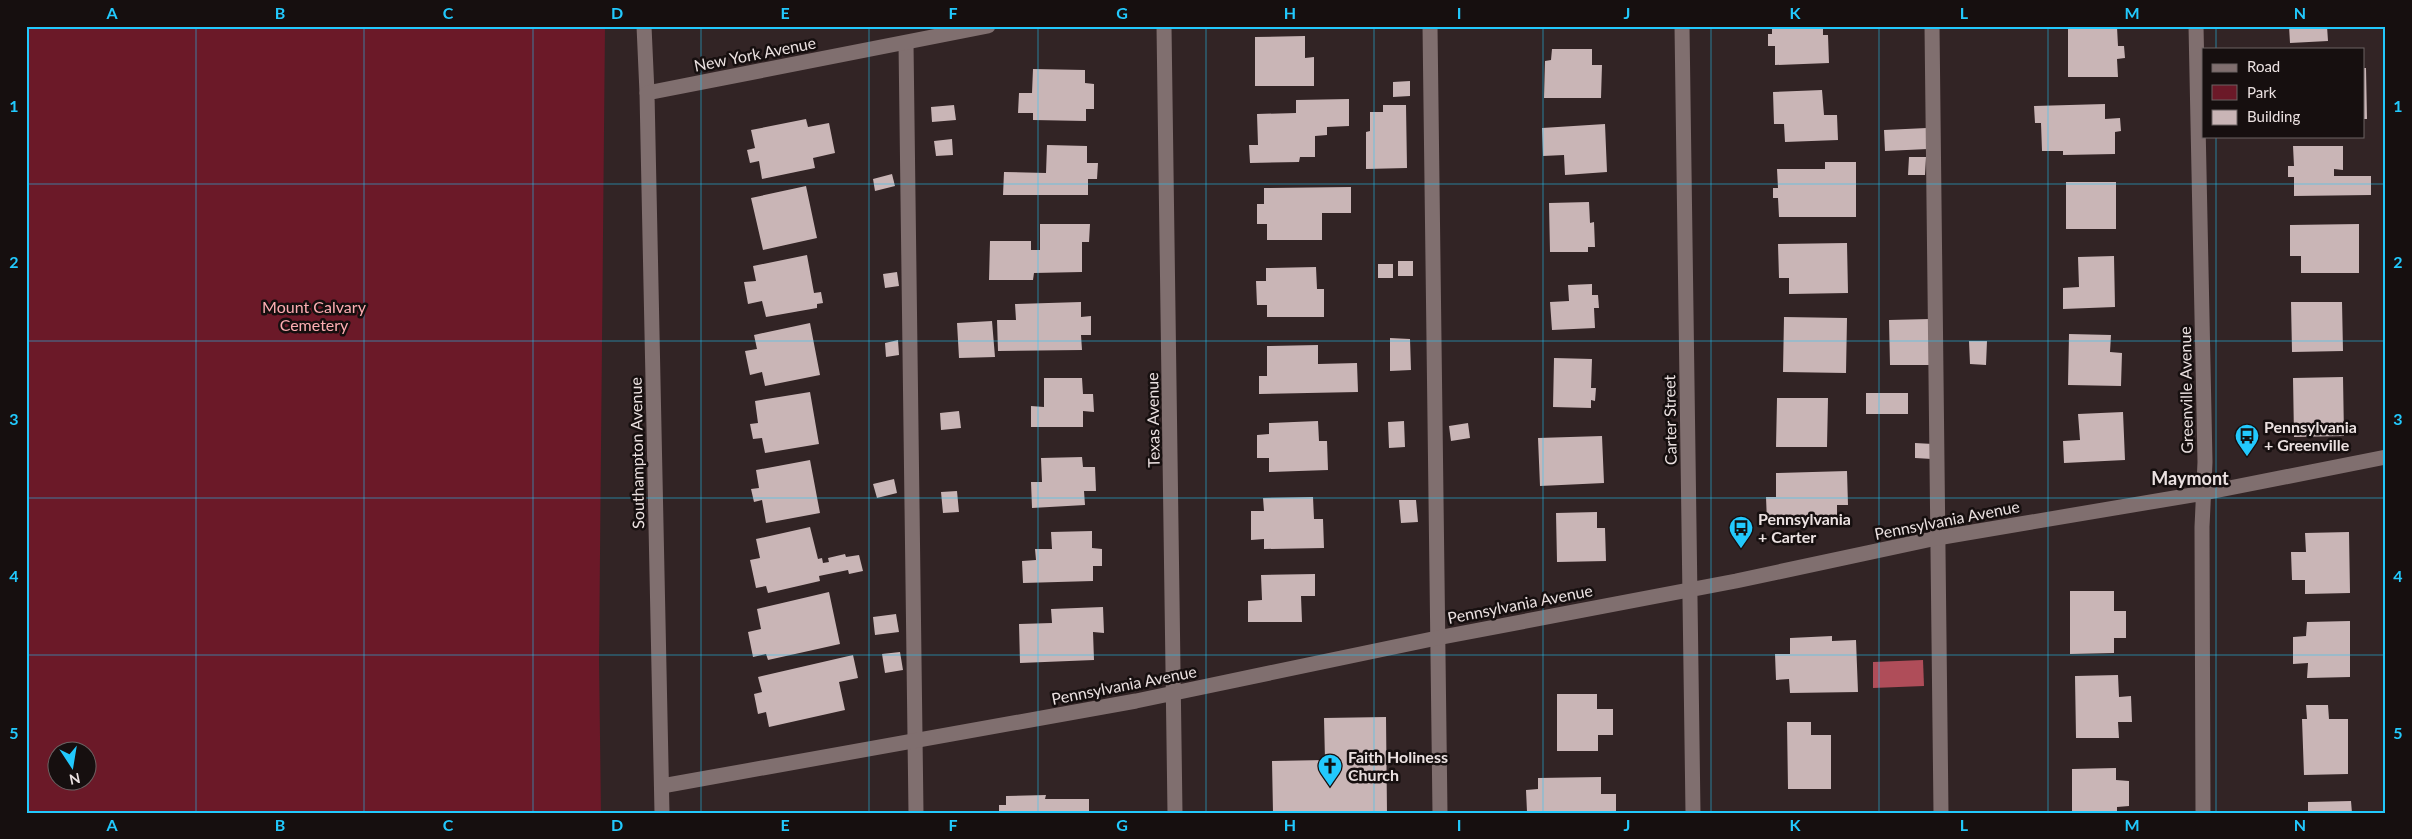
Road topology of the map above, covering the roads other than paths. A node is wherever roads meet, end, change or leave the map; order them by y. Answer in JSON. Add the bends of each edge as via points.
{"nodes":[{"id":1,"x":644,"y":26,"type":"edge"},
{"id":2,"x":988,"y":26,"type":"edge"},
{"id":3,"x":1164,"y":26,"type":"edge"},
{"id":4,"x":1430,"y":26,"type":"edge"},
{"id":5,"x":1682,"y":26,"type":"edge"},
{"id":6,"x":1932,"y":26,"type":"edge"},
{"id":7,"x":2196,"y":26,"type":"edge"},
{"id":8,"x":906,"y":43,"type":"junction"},
{"id":9,"x":647,"y":93,"type":"junction"},
{"id":10,"x":2386,"y":457,"type":"edge"},
{"id":11,"x":2204,"y":492,"type":"junction"},
{"id":12,"x":1937,"y":538,"type":"junction"},
{"id":13,"x":1690,"y":590,"type":"junction"},
{"id":14,"x":1437,"y":638,"type":"junction"},
{"id":15,"x":1173,"y":694,"type":"junction"},
{"id":16,"x":915,"y":741,"type":"junction"},
{"id":17,"x":662,"y":786,"type":"junction"},
{"id":18,"x":662,"y":813,"type":"edge"},
{"id":19,"x":916,"y":813,"type":"edge"},
{"id":20,"x":1175,"y":813,"type":"edge"},
{"id":21,"x":1440,"y":813,"type":"edge"},
{"id":22,"x":1693,"y":813,"type":"edge"},
{"id":23,"x":1941,"y":813,"type":"edge"},
{"id":24,"x":2203,"y":813,"type":"edge"}],
"edges":[{"from":1,"to":9,"type":"street","name":"Southampton Avenue"},
{"from":2,"to":8,"type":"street","name":"New York Avenue"},
{"from":3,"to":15,"type":"street","name":"Texas Avenue"},
{"from":4,"to":14,"type":"street"},
{"from":5,"to":13,"type":"street","name":"Carter Street"},
{"from":6,"to":12,"type":"street"},
{"from":7,"to":11,"type":"street","name":"Greenville Avenue"},
{"from":8,"to":9,"type":"street","name":"New York Avenue"},
{"from":8,"to":16,"type":"street"},
{"from":9,"to":17,"type":"street","name":"Southampton Avenue"},
{"from":10,"to":11,"type":"street","name":"Pennsylvania Avenue"},
{"from":11,"to":12,"type":"street","name":"Pennsylvania Avenue"},
{"from":11,"to":24,"type":"street","name":"Greenville Avenue"},
{"from":12,"to":13,"type":"street","name":"Pennsylvania Avenue"},
{"from":12,"to":23,"type":"street"},
{"from":13,"to":14,"type":"street","name":"Pennsylvania Avenue"},
{"from":13,"to":22,"type":"street","name":"Carter Street"},
{"from":14,"to":15,"type":"street","name":"Pennsylvania Avenue"},
{"from":14,"to":21,"type":"street"},
{"from":15,"to":16,"type":"street","name":"Pennsylvania Avenue"},
{"from":15,"to":20,"type":"street","name":"Texas Avenue"},
{"from":16,"to":17,"type":"street","name":"Pennsylvania Avenue"},
{"from":16,"to":19,"type":"street"},
{"from":17,"to":18,"type":"street","name":"Southampton Avenue"}]}
